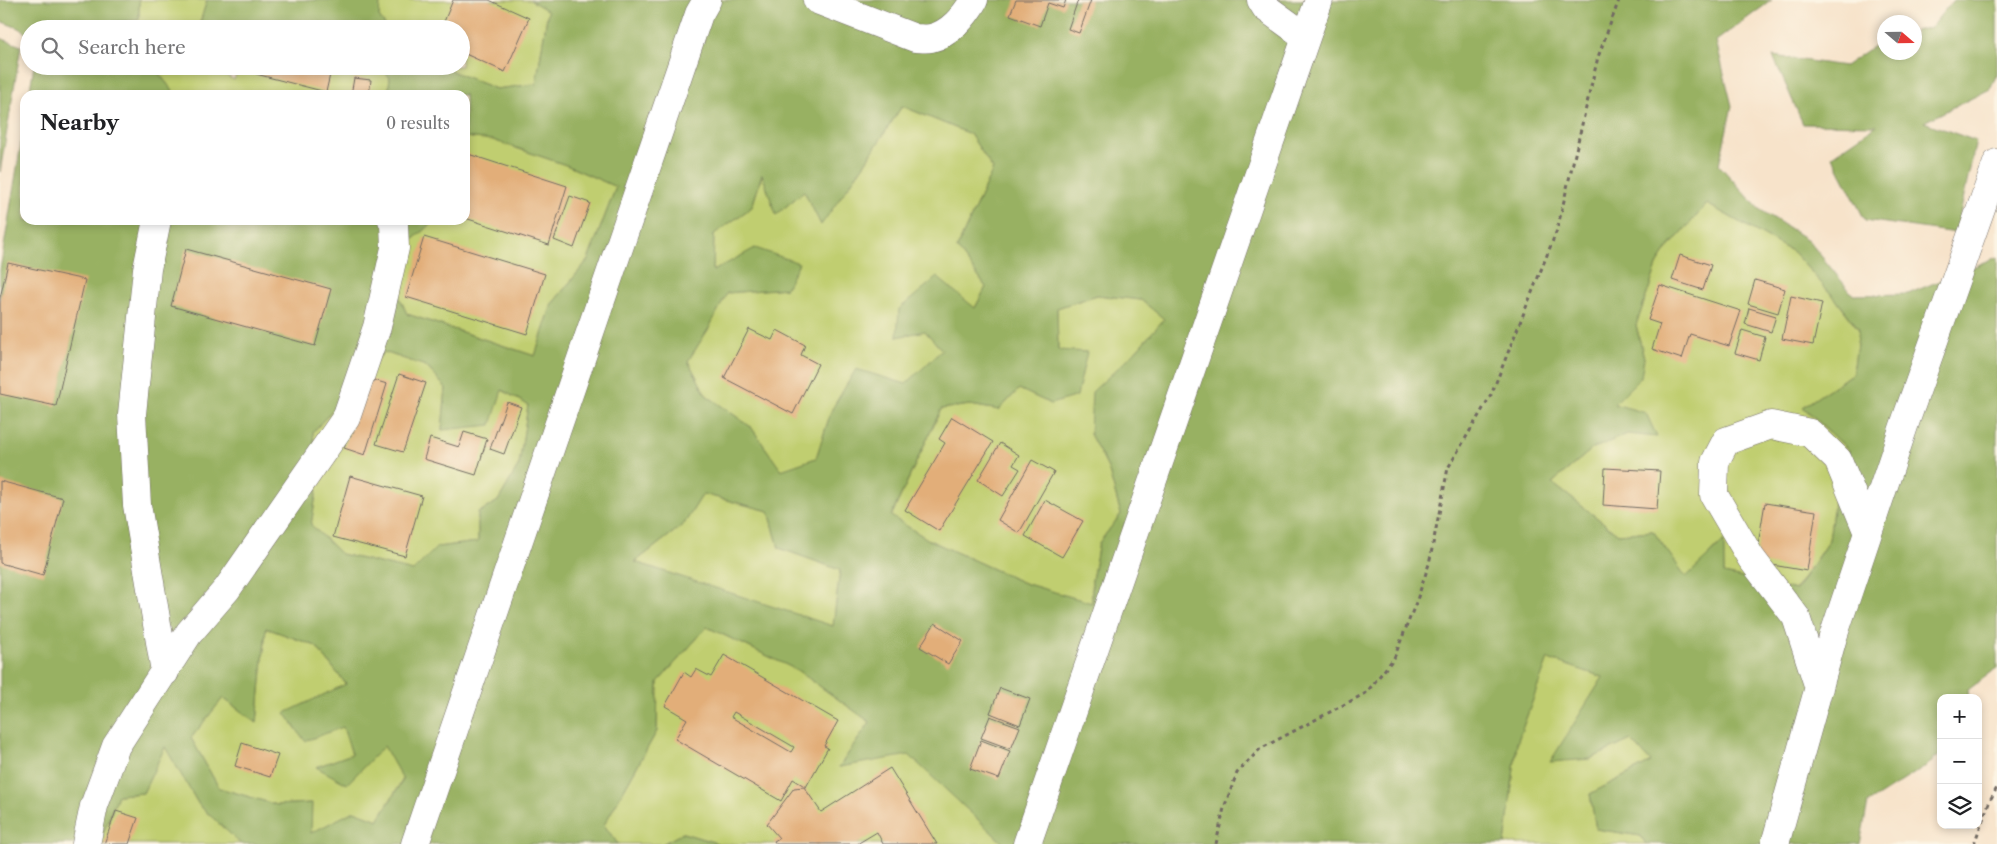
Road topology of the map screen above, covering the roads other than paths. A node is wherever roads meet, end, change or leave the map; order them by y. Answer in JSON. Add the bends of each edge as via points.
{"nodes":[{"id":1,"x":707,"y":0,"type":"edge"},
{"id":2,"x":817,"y":0,"type":"edge"},
{"id":3,"x":974,"y":0,"type":"edge"},
{"id":4,"x":1261,"y":0,"type":"edge"},
{"id":5,"x":1319,"y":0,"type":"edge"},
{"id":6,"x":1306,"y":37,"type":"junction"},
{"id":7,"x":1997,"y":163,"type":"edge"},
{"id":8,"x":156,"y":225,"type":"edge"},
{"id":9,"x":394,"y":225,"type":"edge"},
{"id":10,"x":1868,"y":533,"type":"junction"},
{"id":11,"x":164,"y":672,"type":"junction"},
{"id":12,"x":1819,"y":688,"type":"junction"},
{"id":13,"x":86,"y":844,"type":"edge"},
{"id":14,"x":415,"y":844,"type":"edge"},
{"id":15,"x":1027,"y":844,"type":"edge"},
{"id":16,"x":1774,"y":844,"type":"edge"}],
"edges":[{"from":1,"to":14,"type":"street","via":[[699,14]]},
{"from":2,"to":3,"type":"street","via":[[915,38],[931,38],[946,31],[964,17]]},
{"from":4,"to":6,"type":"street","via":[[1266,8]]},
{"from":5,"to":6,"type":"street"},
{"from":6,"to":15,"type":"street"},
{"from":7,"to":10,"type":"street"},
{"from":8,"to":11,"type":"street","via":[[147,269],[132,414],[137,505]]},
{"from":9,"to":11,"type":"street","via":[[395,248],[378,327],[346,418],[227,589],[189,633]]},
{"from":10,"to":12,"type":"street"},
{"from":10,"to":12,"type":"street","via":[[1838,460],[1810,433],[1770,425],[1726,441],[1715,462],[1714,494],[1751,558],[1796,617]]},
{"from":11,"to":13,"type":"street","via":[[116,746],[94,806]]},
{"from":12,"to":16,"type":"street"}]}
